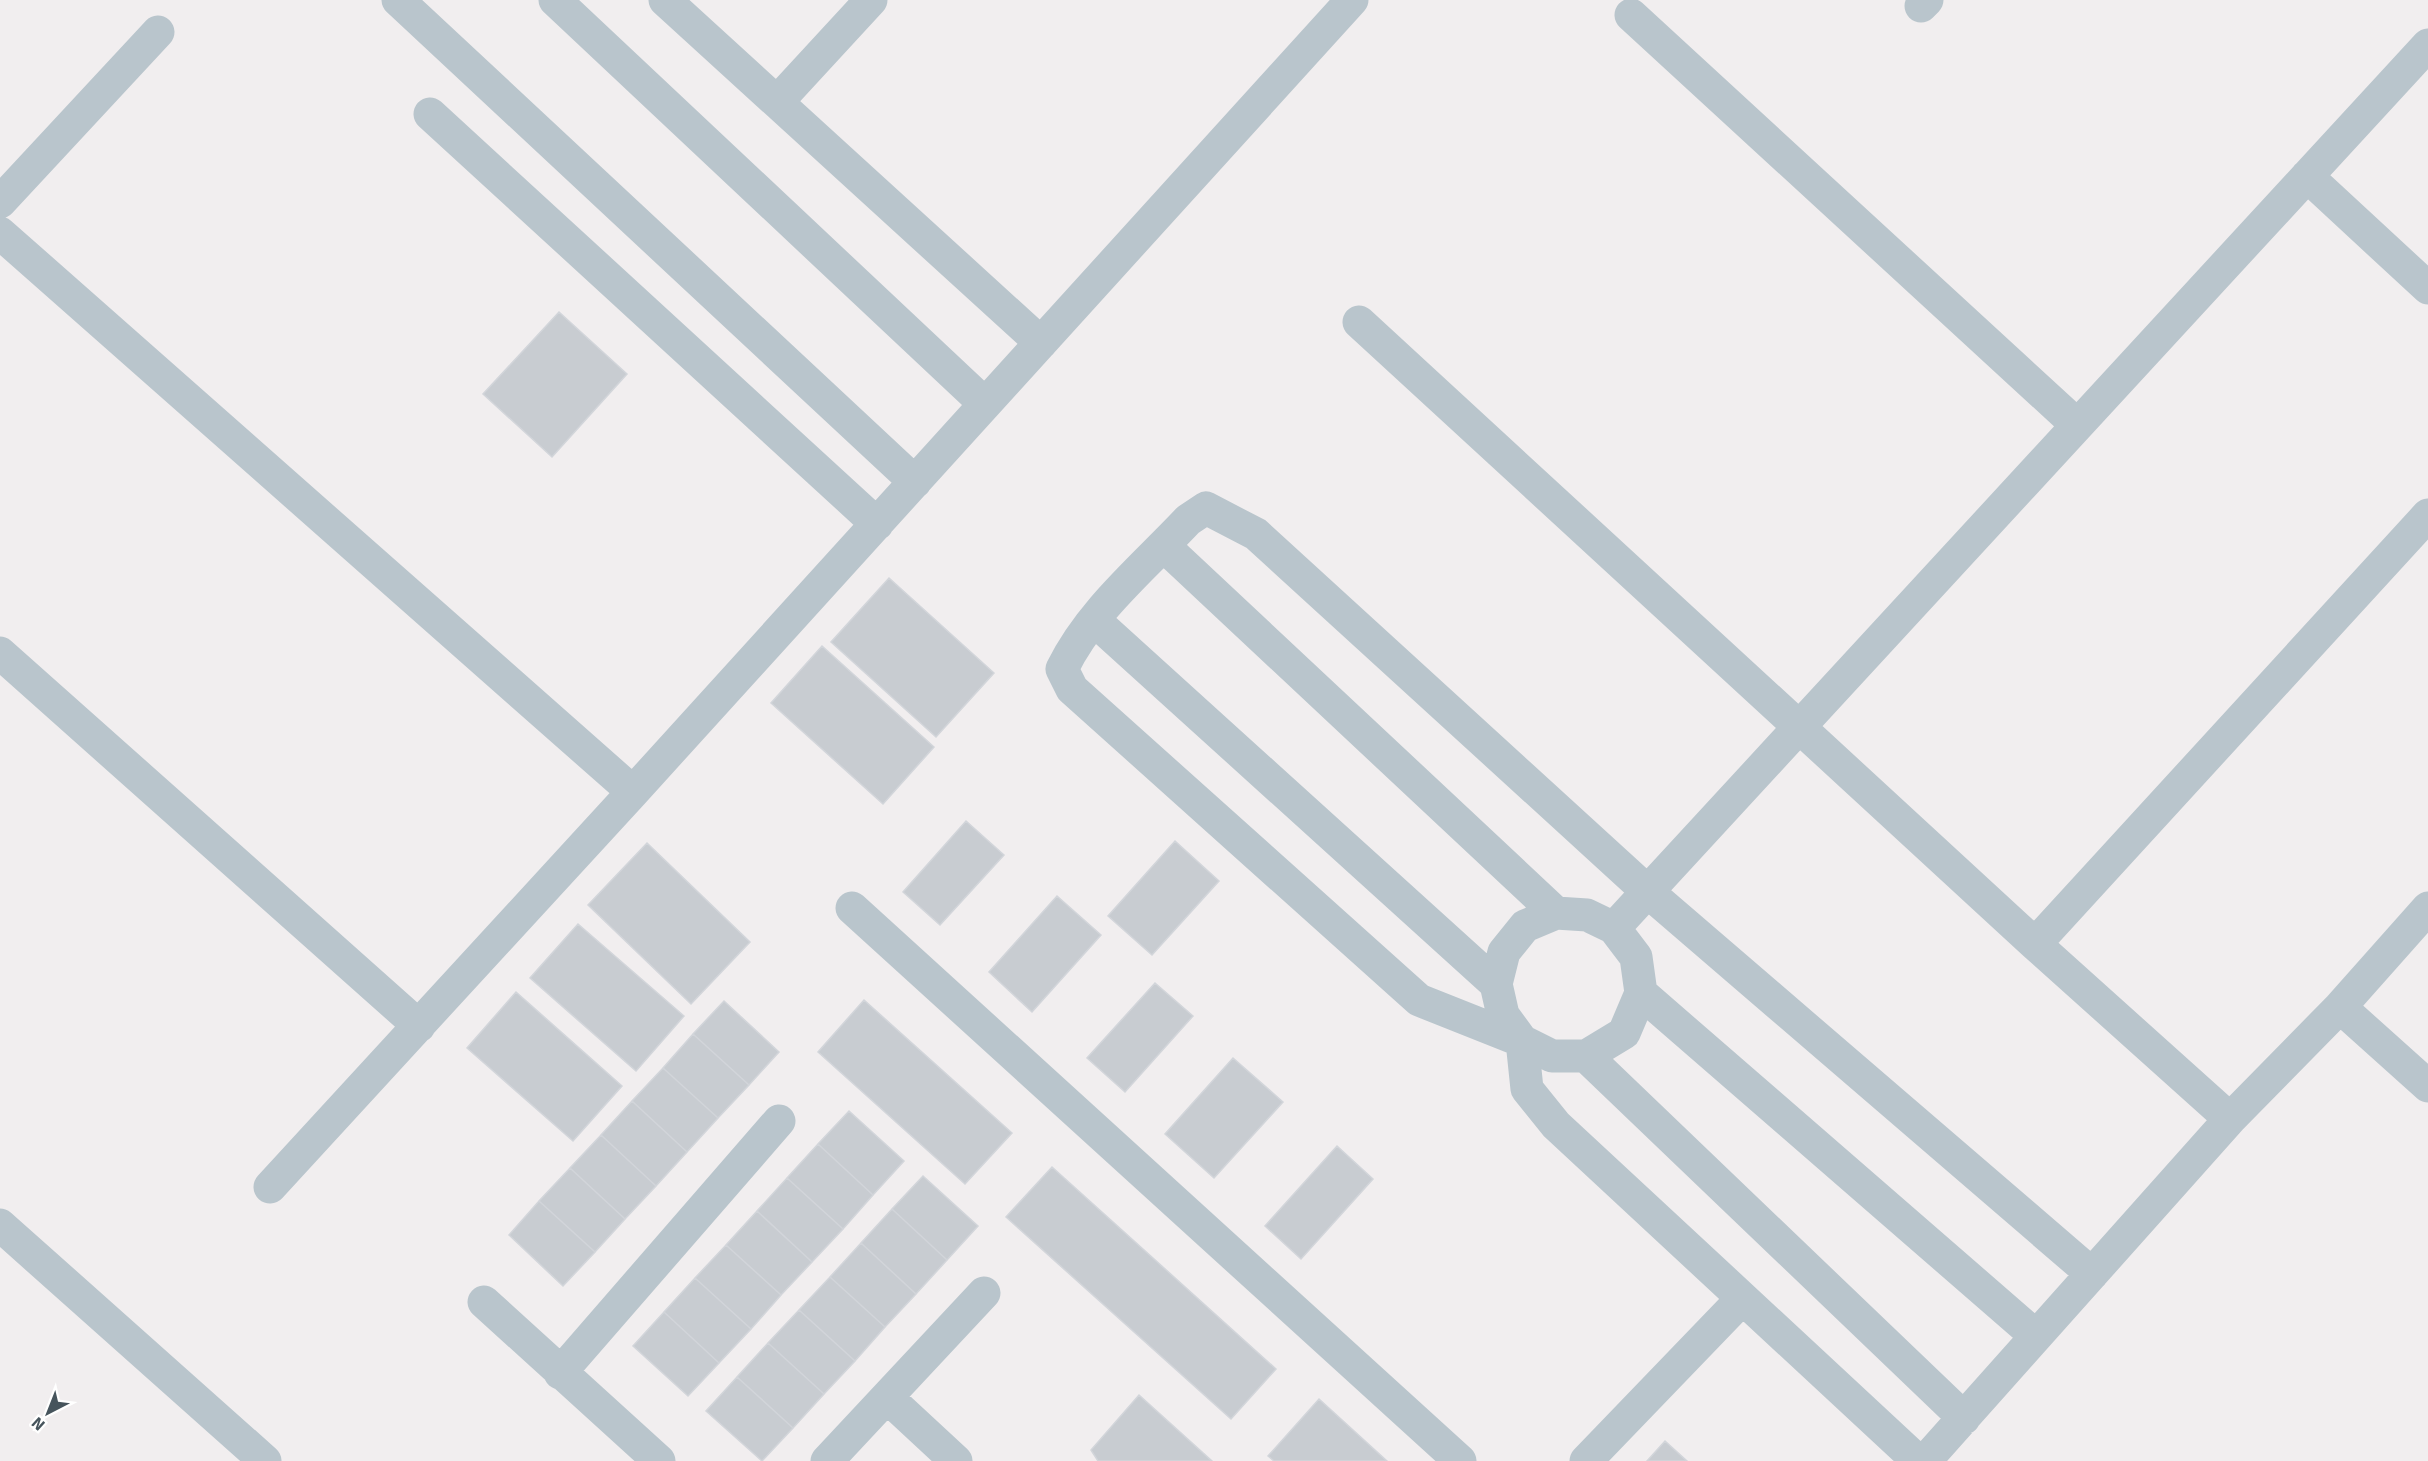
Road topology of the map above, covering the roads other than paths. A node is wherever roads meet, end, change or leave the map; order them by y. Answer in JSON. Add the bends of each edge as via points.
{"nodes":[{"id":1,"x":398,"y":0,"type":"edge"},
{"id":2,"x":555,"y":0,"type":"edge"},
{"id":3,"x":665,"y":0,"type":"edge"},
{"id":4,"x":871,"y":0,"type":"edge"},
{"id":5,"x":1352,"y":0,"type":"edge"},
{"id":6,"x":1631,"y":15,"type":"dead end"},
{"id":7,"x":158,"y":32,"type":"dead end"},
{"id":8,"x":2428,"y":45,"type":"edge"},
{"id":9,"x":777,"y":102,"type":"junction"},
{"id":10,"x":430,"y":114,"type":"dead end"},
{"id":11,"x":2307,"y":176,"type":"junction"},
{"id":12,"x":0,"y":202,"type":"edge"},
{"id":13,"x":0,"y":233,"type":"edge"},
{"id":14,"x":2428,"y":288,"type":"edge"},
{"id":15,"x":1359,"y":322,"type":"dead end"},
{"id":16,"x":1041,"y":343,"type":"junction"},
{"id":17,"x":985,"y":404,"type":"junction"},
{"id":18,"x":2077,"y":425,"type":"junction"},
{"id":19,"x":915,"y":482,"type":"junction"},
{"id":20,"x":2428,"y":515,"type":"edge"},
{"id":21,"x":877,"y":524,"type":"junction"},
{"id":22,"x":1164,"y":546,"type":"junction"},
{"id":23,"x":1094,"y":620,"type":"junction"},
{"id":24,"x":0,"y":653,"type":"edge"},
{"id":25,"x":1800,"y":728,"type":"junction"},
{"id":26,"x":633,"y":792,"type":"junction"},
{"id":27,"x":1648,"y":892,"type":"junction"},
{"id":28,"x":852,"y":908,"type":"dead end"},
{"id":29,"x":2428,"y":908,"type":"edge"},
{"id":30,"x":1556,"y":913,"type":"junction"},
{"id":31,"x":1614,"y":928,"type":"junction"},
{"id":32,"x":2035,"y":944,"type":"junction"},
{"id":33,"x":1496,"y":984,"type":"junction"},
{"id":34,"x":1641,"y":993,"type":"junction"},
{"id":35,"x":2340,"y":1007,"type":"junction"},
{"id":36,"x":419,"y":1026,"type":"junction"},
{"id":37,"x":1522,"y":1041,"type":"junction"},
{"id":38,"x":1586,"y":1056,"type":"junction"},
{"id":39,"x":2428,"y":1086,"type":"edge"},
{"id":40,"x":2230,"y":1119,"type":"junction"},
{"id":41,"x":779,"y":1120,"type":"dead end"},
{"id":42,"x":270,"y":1186,"type":"dead end"},
{"id":43,"x":0,"y":1225,"type":"edge"},
{"id":44,"x":2092,"y":1274,"type":"junction"},
{"id":45,"x":984,"y":1293,"type":"dead end"},
{"id":46,"x":1742,"y":1299,"type":"junction"},
{"id":47,"x":484,"y":1302,"type":"dead end"},
{"id":48,"x":2036,"y":1336,"type":"junction"},
{"id":49,"x":560,"y":1373,"type":"junction"},
{"id":50,"x":888,"y":1398,"type":"junction"},
{"id":51,"x":1964,"y":1418,"type":"junction"},
{"id":52,"x":265,"y":1461,"type":"edge"},
{"id":53,"x":659,"y":1461,"type":"edge"},
{"id":54,"x":827,"y":1461,"type":"edge"},
{"id":55,"x":956,"y":1461,"type":"edge"},
{"id":56,"x":1460,"y":1461,"type":"edge"},
{"id":57,"x":1586,"y":1461,"type":"edge"},
{"id":58,"x":1918,"y":1461,"type":"edge"},
{"id":59,"x":1925,"y":1461,"type":"edge"}],
"edges":[{"from":1,"to":19,"type":"street"},
{"from":2,"to":17,"type":"street"},
{"from":3,"to":9,"type":"street"},
{"from":4,"to":9,"type":"street"},
{"from":5,"to":16,"type":"street"},
{"from":6,"to":18,"type":"street"},
{"from":7,"to":12,"type":"street"},
{"from":8,"to":11,"type":"street"},
{"from":9,"to":16,"type":"street"},
{"from":10,"to":21,"type":"street"},
{"from":11,"to":14,"type":"street"},
{"from":11,"to":18,"type":"street"},
{"from":13,"to":26,"type":"street"},
{"from":15,"to":25,"type":"street"},
{"from":16,"to":17,"type":"street"},
{"from":17,"to":19,"type":"street"},
{"from":18,"to":25,"type":"street"},
{"from":19,"to":21,"type":"street"},
{"from":20,"to":32,"type":"street"},
{"from":21,"to":26,"type":"street"},
{"from":22,"to":23,"type":"street"},
{"from":22,"to":27,"type":"street","via":[[1188,520],[1206,508],[1256,534]]},
{"from":22,"to":30,"type":"street"},
{"from":23,"to":33,"type":"street"},
{"from":23,"to":37,"type":"street","via":[[1072,648],[1062,669],[1072,688],[1419,1000]]},
{"from":24,"to":36,"type":"street"},
{"from":25,"to":27,"type":"street"},
{"from":25,"to":32,"type":"street"},
{"from":26,"to":36,"type":"street"},
{"from":27,"to":31,"type":"street"},
{"from":27,"to":44,"type":"street"},
{"from":28,"to":56,"type":"street"},
{"from":29,"to":35,"type":"street"},
{"from":30,"to":31,"type":"street","via":[[1587,915]]},
{"from":30,"to":33,"type":"street","via":[[1525,926],[1504,952]]},
{"from":31,"to":34,"type":"street","via":[[1636,957]]},
{"from":32,"to":40,"type":"street"},
{"from":33,"to":37,"type":"street","via":[[1503,1016]]},
{"from":34,"to":38,"type":"street","via":[[1624,1033]]},
{"from":34,"to":48,"type":"street"},
{"from":35,"to":39,"type":"street"},
{"from":35,"to":40,"type":"street"},
{"from":36,"to":42,"type":"street"},
{"from":37,"to":38,"type":"street","via":[[1552,1056]]},
{"from":37,"to":46,"type":"street","via":[[1527,1089],[1556,1125]]},
{"from":38,"to":51,"type":"street"},
{"from":40,"to":44,"type":"street"},
{"from":41,"to":49,"type":"street"},
{"from":43,"to":52,"type":"street"},
{"from":44,"to":48,"type":"street"},
{"from":45,"to":50,"type":"street"},
{"from":46,"to":57,"type":"street"},
{"from":46,"to":58,"type":"street"},
{"from":47,"to":49,"type":"street"},
{"from":48,"to":51,"type":"street"},
{"from":49,"to":53,"type":"street"},
{"from":50,"to":54,"type":"street"},
{"from":50,"to":55,"type":"street"},
{"from":51,"to":59,"type":"street"}]}
